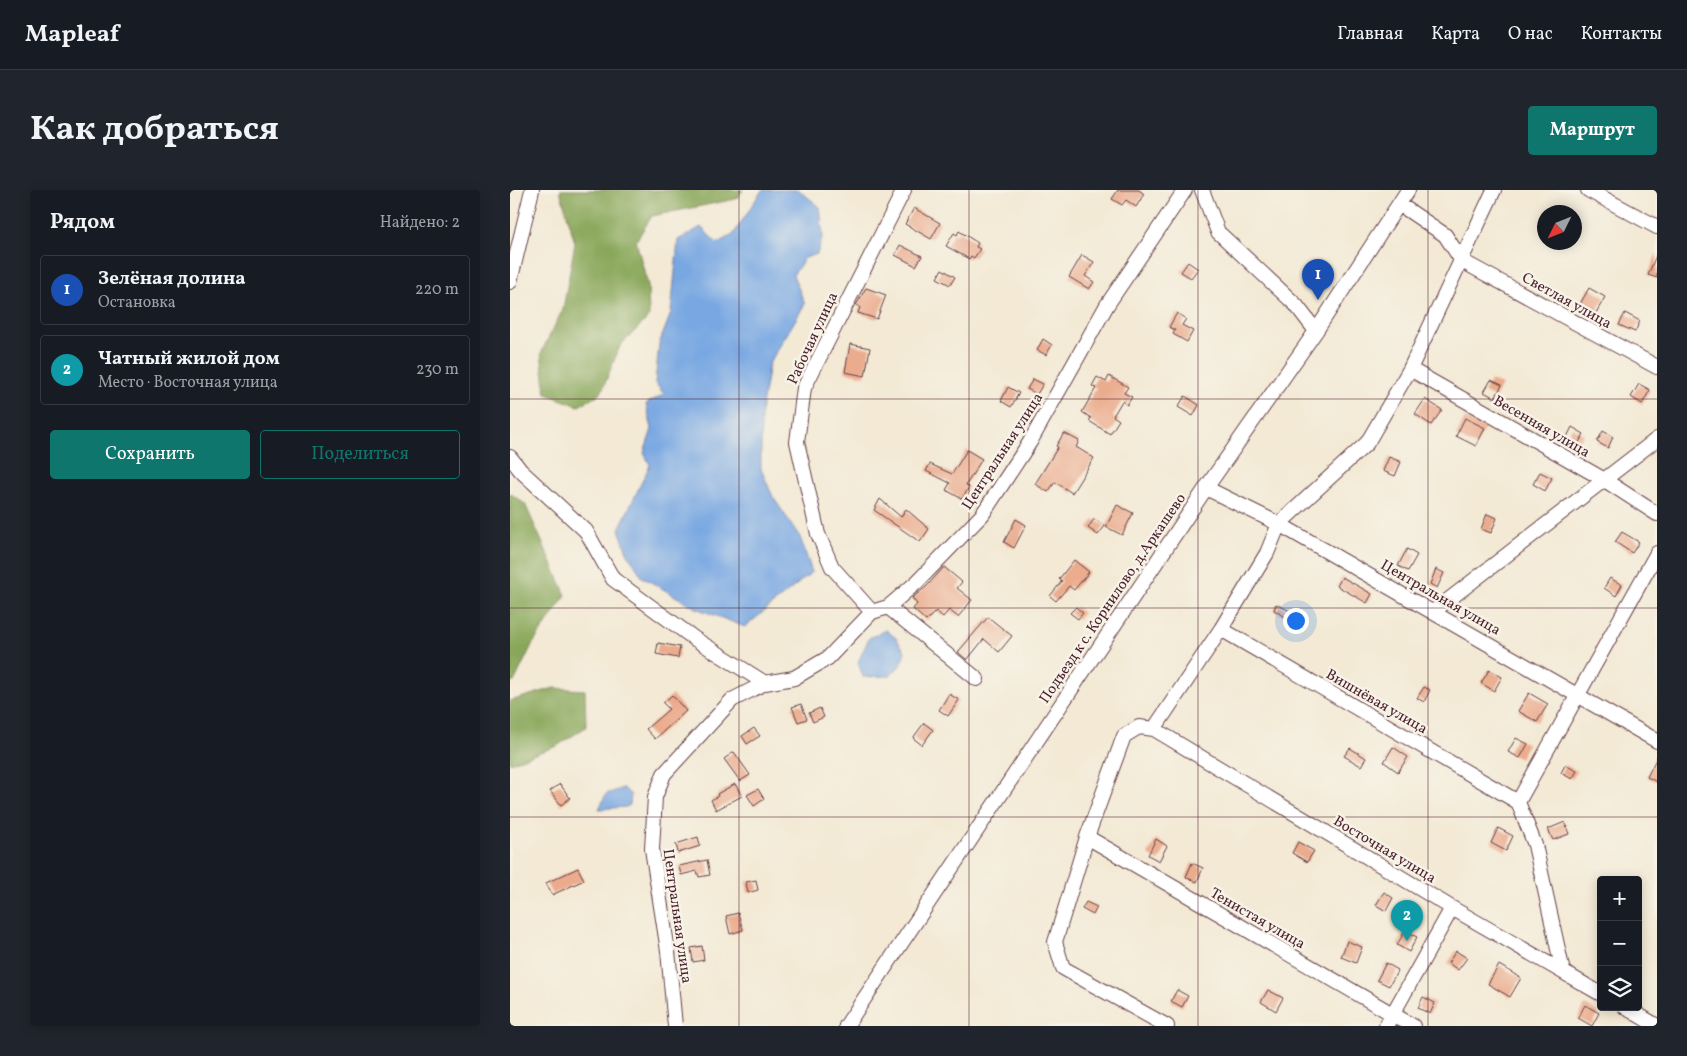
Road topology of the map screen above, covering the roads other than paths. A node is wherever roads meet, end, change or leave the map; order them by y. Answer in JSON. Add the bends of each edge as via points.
{"nodes":[{"id":1,"x":532,"y":190,"type":"edge"},
{"id":2,"x":904,"y":190,"type":"edge"},
{"id":3,"x":1185,"y":190,"type":"edge"},
{"id":4,"x":1202,"y":190,"type":"edge"},
{"id":5,"x":1408,"y":190,"type":"edge"},
{"id":6,"x":1494,"y":190,"type":"edge"},
{"id":7,"x":1588,"y":190,"type":"edge"},
{"id":8,"x":1399,"y":204,"type":"junction"},
{"id":9,"x":1657,"y":227,"type":"edge"},
{"id":10,"x":1462,"y":260,"type":"junction"},
{"id":11,"x":510,"y":282,"type":"edge"},
{"id":12,"x":1316,"y":331,"type":"junction"},
{"id":13,"x":1657,"y":367,"type":"edge"},
{"id":14,"x":1410,"y":369,"type":"junction"},
{"id":15,"x":1657,"y":439,"type":"edge"},
{"id":16,"x":510,"y":458,"type":"edge"},
{"id":17,"x":1603,"y":479,"type":"junction"},
{"id":18,"x":1206,"y":488,"type":"junction"},
{"id":19,"x":1657,"y":514,"type":"edge"},
{"id":20,"x":1279,"y":524,"type":"junction"},
{"id":21,"x":1657,"y":553,"type":"edge"},
{"id":22,"x":888,"y":607,"type":"junction"},
{"id":23,"x":1434,"y":611,"type":"junction"},
{"id":24,"x":872,"y":612,"type":"junction"},
{"id":25,"x":1221,"y":629,"type":"junction"},
{"id":26,"x":977,"y":679,"type":"dead end"},
{"id":27,"x":765,"y":683,"type":"junction"},
{"id":28,"x":1579,"y":694,"type":"junction"},
{"id":29,"x":1154,"y":729,"type":"junction"},
{"id":30,"x":1657,"y":741,"type":"edge"},
{"id":31,"x":1518,"y":802,"type":"junction"},
{"id":32,"x":1087,"y":837,"type":"junction"},
{"id":33,"x":1452,"y":908,"type":"junction"},
{"id":34,"x":1563,"y":972,"type":"junction"},
{"id":35,"x":1597,"y":992,"type":"edge"},
{"id":36,"x":1632,"y":1011,"type":"edge"},
{"id":37,"x":1390,"y":1020,"type":"edge"},
{"id":38,"x":676,"y":1026,"type":"edge"},
{"id":39,"x":846,"y":1026,"type":"edge"},
{"id":40,"x":1167,"y":1026,"type":"edge"},
{"id":41,"x":1414,"y":1026,"type":"edge"},
{"id":42,"x":1657,"y":1026,"type":"edge"}],
"edges":[{"from":1,"to":11,"type":"street"},
{"from":2,"to":24,"type":"street","name":"Рабочая улица","via":[[804,388],[796,442],[818,534],[832,567]]},
{"from":3,"to":22,"type":"street","name":"Центральная улица","via":[[1107,305],[1030,442],[982,516]]},
{"from":4,"to":12,"type":"street","via":[[1218,232],[1296,305]]},
{"from":5,"to":8,"type":"street","name":"Подъезд к с. Корнилово, д.Аркашево"},
{"from":6,"to":10,"type":"street"},
{"from":7,"to":9,"type":"street"},
{"from":8,"to":10,"type":"street","via":[[1445,235]]},
{"from":8,"to":12,"type":"street","name":"Подъезд к с. Корнилово, д.Аркашево"},
{"from":10,"to":13,"type":"street","name":"Светлая улица"},
{"from":10,"to":14,"type":"street"},
{"from":12,"to":18,"type":"street","name":"Подъезд к с. Корнилово, д.Аркашево"},
{"from":14,"to":17,"type":"street","name":"Весенняя улица"},
{"from":14,"to":20,"type":"street","via":[[1367,442]]},
{"from":15,"to":17,"type":"street"},
{"from":16,"to":27,"type":"street","via":[[586,531],[613,579],[695,639]]},
{"from":17,"to":19,"type":"street","name":"Весенняя улица"},
{"from":17,"to":23,"type":"street"},
{"from":18,"to":20,"type":"street","name":"Центральная улица"},
{"from":18,"to":39,"type":"street","name":"Подъезд к с. Корнилово, д.Аркашево"},
{"from":20,"to":23,"type":"street","name":"Центральная улица"},
{"from":20,"to":25,"type":"street","via":[[1267,553]]},
{"from":21,"to":28,"type":"street"},
{"from":22,"to":24,"type":"street","name":"Центральная улица"},
{"from":22,"to":26,"type":"street"},
{"from":23,"to":28,"type":"street","name":"Центральная улица"},
{"from":24,"to":27,"type":"street","name":"Центральная улица","via":[[828,658],[794,678]]},
{"from":25,"to":29,"type":"street"},
{"from":25,"to":31,"type":"street","name":"Вишнёвая улица"},
{"from":27,"to":38,"type":"street","name":"Центральная улица","via":[[732,700],[712,720],[664,774],[655,797],[652,849]]},
{"from":28,"to":30,"type":"street","name":"Центральная улица"},
{"from":28,"to":31,"type":"street"},
{"from":29,"to":32,"type":"street","via":[[1139,727],[1124,736]]},
{"from":29,"to":33,"type":"street","name":"Восточная улица"},
{"from":31,"to":34,"type":"street","via":[[1535,845]]},
{"from":32,"to":37,"type":"street","name":"Тенистая улица"},
{"from":32,"to":40,"type":"street","via":[[1054,942],[1063,968]]},
{"from":33,"to":34,"type":"street","name":"Восточная улица"},
{"from":33,"to":37,"type":"street"},
{"from":34,"to":35,"type":"street","name":"Восточная улица"},
{"from":36,"to":42,"type":"street"},
{"from":37,"to":41,"type":"street","name":"Тенистая улица"}]}
